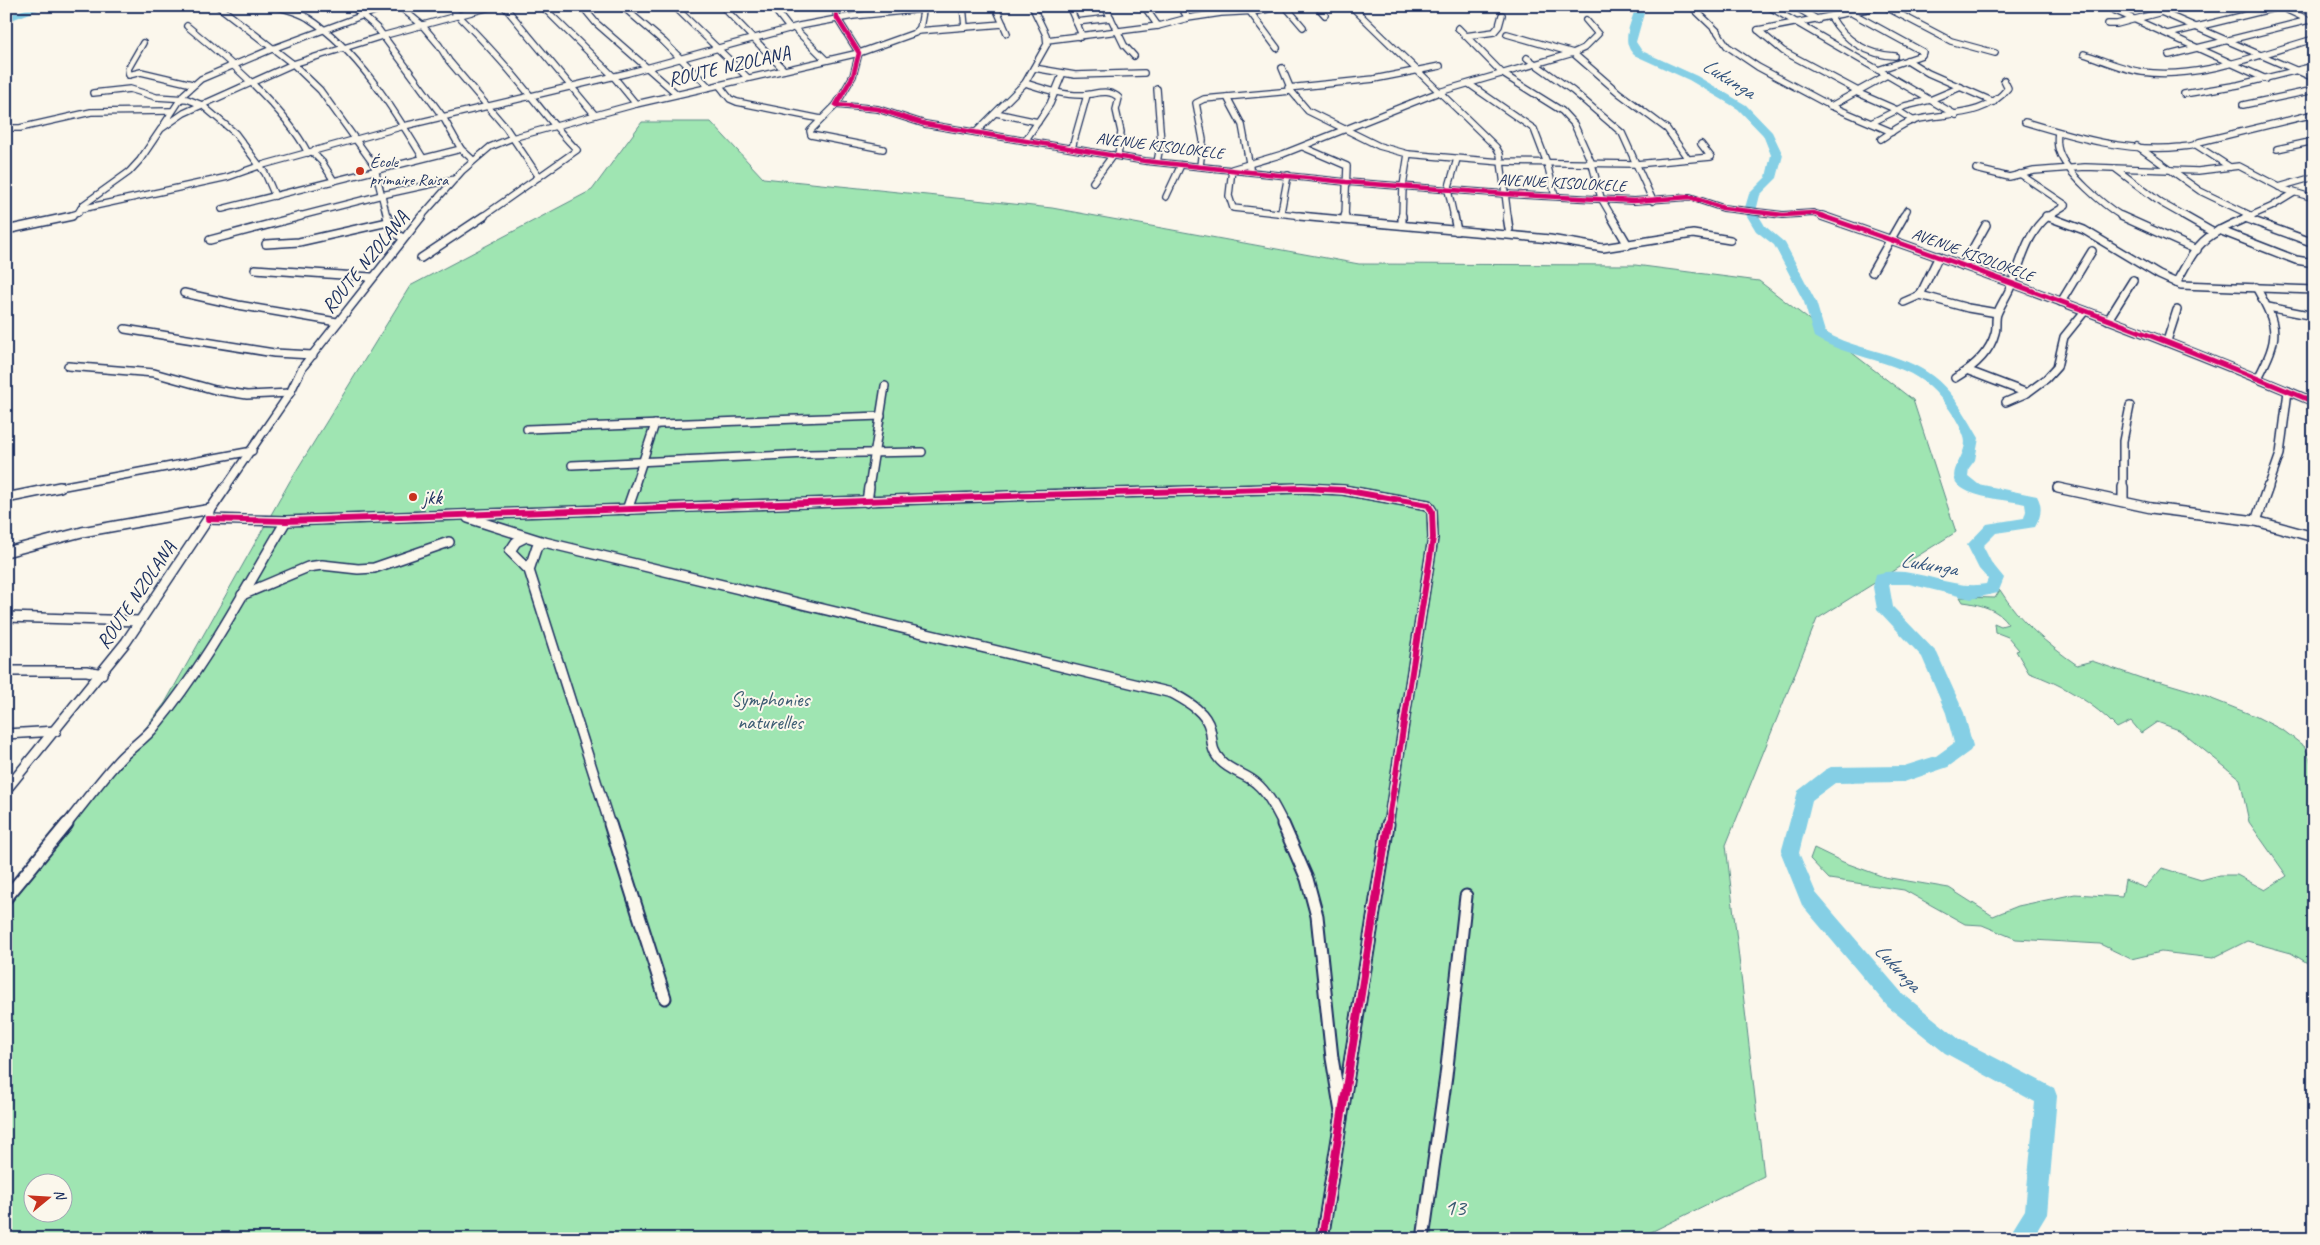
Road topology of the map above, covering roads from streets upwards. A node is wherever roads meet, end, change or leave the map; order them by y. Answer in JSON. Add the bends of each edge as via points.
{"nodes":[{"id":1,"x":218,"y":6,"type":"edge"},
{"id":2,"x":276,"y":6,"type":"edge"},
{"id":3,"x":352,"y":6,"type":"edge"},
{"id":4,"x":388,"y":6,"type":"edge"},
{"id":5,"x":399,"y":6,"type":"edge"},
{"id":6,"x":449,"y":6,"type":"edge"},
{"id":7,"x":494,"y":6,"type":"edge"},
{"id":8,"x":504,"y":6,"type":"edge"},
{"id":9,"x":542,"y":6,"type":"edge"},
{"id":10,"x":582,"y":6,"type":"edge"},
{"id":11,"x":622,"y":6,"type":"edge"},
{"id":12,"x":674,"y":6,"type":"edge"},
{"id":13,"x":722,"y":6,"type":"edge"},
{"id":14,"x":772,"y":6,"type":"edge"},
{"id":15,"x":835,"y":6,"type":"edge"},
{"id":16,"x":963,"y":6,"type":"edge"},
{"id":17,"x":995,"y":6,"type":"edge"},
{"id":18,"x":1032,"y":6,"type":"edge"},
{"id":19,"x":1069,"y":6,"type":"edge"},
{"id":20,"x":1105,"y":6,"type":"edge"},
{"id":21,"x":1144,"y":6,"type":"edge"},
{"id":22,"x":1180,"y":6,"type":"edge"},
{"id":23,"x":1216,"y":6,"type":"edge"},
{"id":24,"x":1285,"y":6,"type":"edge"},
{"id":25,"x":1316,"y":6,"type":"edge"},
{"id":26,"x":1351,"y":6,"type":"edge"},
{"id":27,"x":1691,"y":6,"type":"edge"},
{"id":28,"x":1768,"y":6,"type":"edge"},
{"id":29,"x":1794,"y":6,"type":"edge"},
{"id":30,"x":1839,"y":6,"type":"edge"},
{"id":31,"x":1883,"y":6,"type":"edge"},
{"id":32,"x":2105,"y":6,"type":"edge"},
{"id":33,"x":2147,"y":6,"type":"edge"},
{"id":34,"x":2184,"y":6,"type":"edge"},
{"id":35,"x":2281,"y":6,"type":"edge"},
{"id":36,"x":924,"y":8,"type":"edge"},
{"id":37,"x":1248,"y":9,"type":"edge"},
{"id":38,"x":880,"y":10,"type":"edge"},
{"id":39,"x":1851,"y":12,"type":"junction"},
{"id":40,"x":2161,"y":12,"type":"junction"},
{"id":41,"x":1221,"y":13,"type":"junction"},
{"id":42,"x":456,"y":15,"type":"junction"},
{"id":43,"x":1326,"y":15,"type":"dead end"},
{"id":44,"x":1502,"y":15,"type":"dead end"},
{"id":45,"x":361,"y":16,"type":"junction"},
{"id":46,"x":1832,"y":17,"type":"junction"},
{"id":47,"x":837,"y":18,"type":"junction"},
{"id":48,"x":1111,"y":18,"type":"junction"},
{"id":49,"x":1188,"y":18,"type":"junction"},
{"id":50,"x":2134,"y":19,"type":"junction"},
{"id":51,"x":1586,"y":20,"type":"dead end"},
{"id":52,"x":1818,"y":20,"type":"junction"},
{"id":53,"x":2311,"y":21,"type":"edge"},
{"id":54,"x":1076,"y":22,"type":"junction"},
{"id":55,"x":1795,"y":23,"type":"junction"},
{"id":56,"x":1003,"y":24,"type":"junction"},
{"id":57,"x":2108,"y":24,"type":"dead end"},
{"id":58,"x":422,"y":25,"type":"junction"},
{"id":59,"x":187,"y":26,"type":"dead end"},
{"id":60,"x":1158,"y":26,"type":"junction"},
{"id":61,"x":2194,"y":26,"type":"junction"},
{"id":62,"x":965,"y":27,"type":"junction"},
{"id":63,"x":792,"y":28,"type":"junction"},
{"id":64,"x":1303,"y":28,"type":"dead end"},
{"id":65,"x":1458,"y":28,"type":"dead end"},
{"id":66,"x":322,"y":31,"type":"junction"},
{"id":67,"x":918,"y":31,"type":"junction"},
{"id":68,"x":1118,"y":31,"type":"junction"},
{"id":69,"x":1007,"y":33,"type":"dead end"},
{"id":70,"x":1507,"y":34,"type":"dead end"},
{"id":71,"x":2168,"y":34,"type":"junction"},
{"id":72,"x":382,"y":36,"type":"junction"},
{"id":73,"x":1465,"y":36,"type":"junction"},
{"id":74,"x":1080,"y":37,"type":"junction"},
{"id":75,"x":756,"y":39,"type":"junction"},
{"id":76,"x":2314,"y":39,"type":"edge"},
{"id":77,"x":1047,"y":40,"type":"junction"},
{"id":78,"x":2226,"y":41,"type":"junction"},
{"id":79,"x":143,"y":43,"type":"dead end"},
{"id":80,"x":341,"y":48,"type":"junction"},
{"id":81,"x":719,"y":48,"type":"junction"},
{"id":82,"x":1277,"y":48,"type":"dead end"},
{"id":83,"x":2198,"y":48,"type":"junction"},
{"id":84,"x":272,"y":49,"type":"junction"},
{"id":85,"x":859,"y":53,"type":"junction"},
{"id":86,"x":1573,"y":53,"type":"junction"},
{"id":87,"x":1995,"y":53,"type":"dead end"},
{"id":88,"x":2084,"y":54,"type":"dead end"},
{"id":89,"x":2258,"y":54,"type":"junction"},
{"id":90,"x":2169,"y":55,"type":"dead end"},
{"id":91,"x":1134,"y":56,"type":"dead end"},
{"id":92,"x":1895,"y":56,"type":"dead end"},
{"id":93,"x":678,"y":58,"type":"junction"},
{"id":94,"x":1527,"y":58,"type":"dead end"},
{"id":95,"x":826,"y":60,"type":"junction"},
{"id":96,"x":1906,"y":60,"type":"junction"},
{"id":97,"x":2231,"y":63,"type":"junction"},
{"id":98,"x":293,"y":64,"type":"junction"},
{"id":99,"x":1537,"y":64,"type":"junction"},
{"id":100,"x":234,"y":66,"type":"junction"},
{"id":101,"x":1440,"y":66,"type":"dead end"},
{"id":102,"x":2314,"y":66,"type":"edge"},
{"id":103,"x":646,"y":68,"type":"junction"},
{"id":104,"x":1034,"y":68,"type":"junction"},
{"id":105,"x":1282,"y":68,"type":"dead end"},
{"id":106,"x":784,"y":70,"type":"junction"},
{"id":107,"x":1878,"y":70,"type":"junction"},
{"id":108,"x":2298,"y":71,"type":"junction"},
{"id":109,"x":1419,"y":72,"type":"junction"},
{"id":110,"x":1144,"y":73,"type":"dead end"},
{"id":111,"x":128,"y":74,"type":"junction"},
{"id":112,"x":1503,"y":74,"type":"junction"},
{"id":113,"x":1062,"y":75,"type":"junction"},
{"id":114,"x":1887,"y":75,"type":"junction"},
{"id":115,"x":613,"y":76,"type":"junction"},
{"id":116,"x":748,"y":78,"type":"junction"},
{"id":117,"x":2314,"y":78,"type":"edge"},
{"id":118,"x":2266,"y":79,"type":"junction"},
{"id":119,"x":2004,"y":80,"type":"dead end"},
{"id":120,"x":250,"y":83,"type":"junction"},
{"id":121,"x":1025,"y":83,"type":"junction"},
{"id":122,"x":192,"y":84,"type":"junction"},
{"id":123,"x":1469,"y":84,"type":"junction"},
{"id":124,"x":720,"y":85,"type":"junction"},
{"id":125,"x":570,"y":86,"type":"junction"},
{"id":126,"x":709,"y":87,"type":"junction"},
{"id":127,"x":1961,"y":87,"type":"junction"},
{"id":128,"x":1157,"y":89,"type":"dead end"},
{"id":129,"x":1290,"y":89,"type":"junction"},
{"id":130,"x":126,"y":90,"type":"junction"},
{"id":131,"x":2314,"y":90,"type":"edge"},
{"id":132,"x":1054,"y":91,"type":"junction"},
{"id":133,"x":1439,"y":92,"type":"junction"},
{"id":134,"x":1857,"y":92,"type":"junction"},
{"id":135,"x":94,"y":93,"type":"dead end"},
{"id":136,"x":677,"y":94,"type":"junction"},
{"id":137,"x":2184,"y":94,"type":"dead end"},
{"id":138,"x":1087,"y":95,"type":"junction"},
{"id":139,"x":529,"y":96,"type":"junction"},
{"id":140,"x":1226,"y":97,"type":"junction"},
{"id":141,"x":182,"y":98,"type":"junction"},
{"id":142,"x":1930,"y":100,"type":"junction"},
{"id":143,"x":1994,"y":102,"type":"junction"},
{"id":144,"x":636,"y":104,"type":"junction"},
{"id":145,"x":202,"y":105,"type":"junction"},
{"id":146,"x":836,"y":105,"type":"junction"},
{"id":147,"x":2243,"y":105,"type":"dead end"},
{"id":148,"x":488,"y":106,"type":"junction"},
{"id":149,"x":1831,"y":106,"type":"junction"},
{"id":150,"x":1897,"y":110,"type":"junction"},
{"id":151,"x":171,"y":111,"type":"junction"},
{"id":152,"x":996,"y":112,"type":"junction"},
{"id":153,"x":2314,"y":114,"type":"edge"},
{"id":154,"x":595,"y":115,"type":"junction"},
{"id":155,"x":1956,"y":115,"type":"junction"},
{"id":156,"x":443,"y":117,"type":"junction"},
{"id":157,"x":821,"y":119,"type":"junction"},
{"id":158,"x":1914,"y":120,"type":"junction"},
{"id":159,"x":1038,"y":122,"type":"junction"},
{"id":160,"x":1873,"y":122,"type":"junction"},
{"id":161,"x":2025,"y":122,"type":"dead end"},
{"id":162,"x":404,"y":126,"type":"junction"},
{"id":163,"x":553,"y":126,"type":"junction"},
{"id":164,"x":6,"y":128,"type":"edge"},
{"id":165,"x":161,"y":128,"type":"junction"},
{"id":166,"x":1346,"y":130,"type":"junction"},
{"id":167,"x":976,"y":132,"type":"junction"},
{"id":168,"x":1892,"y":132,"type":"junction"},
{"id":169,"x":2058,"y":132,"type":"junction"},
{"id":170,"x":512,"y":138,"type":"junction"},
{"id":171,"x":356,"y":139,"type":"junction"},
{"id":172,"x":1881,"y":139,"type":"dead end"},
{"id":173,"x":1025,"y":141,"type":"junction"},
{"id":174,"x":2314,"y":141,"type":"edge"},
{"id":175,"x":1701,"y":144,"type":"dead end"},
{"id":176,"x":2196,"y":145,"type":"junction"},
{"id":177,"x":2137,"y":146,"type":"junction"},
{"id":178,"x":1302,"y":147,"type":"junction"},
{"id":179,"x":1072,"y":148,"type":"junction"},
{"id":180,"x":461,"y":149,"type":"junction"},
{"id":181,"x":883,"y":149,"type":"dead end"},
{"id":182,"x":2277,"y":149,"type":"dead end"},
{"id":183,"x":310,"y":152,"type":"junction"},
{"id":184,"x":1408,"y":154,"type":"junction"},
{"id":185,"x":1115,"y":156,"type":"junction"},
{"id":186,"x":423,"y":158,"type":"junction"},
{"id":187,"x":1457,"y":159,"type":"junction"},
{"id":188,"x":1688,"y":159,"type":"junction"},
{"id":189,"x":473,"y":160,"type":"junction"},
{"id":190,"x":1157,"y":162,"type":"junction"},
{"id":191,"x":1501,"y":162,"type":"junction"},
{"id":192,"x":1547,"y":163,"type":"junction"},
{"id":193,"x":1592,"y":164,"type":"junction"},
{"id":194,"x":1636,"y":164,"type":"junction"},
{"id":195,"x":1181,"y":165,"type":"junction"},
{"id":196,"x":259,"y":166,"type":"junction"},
{"id":197,"x":1200,"y":166,"type":"junction"},
{"id":198,"x":2230,"y":167,"type":"junction"},
{"id":199,"x":1232,"y":168,"type":"junction"},
{"id":200,"x":1250,"y":168,"type":"junction"},
{"id":201,"x":2070,"y":168,"type":"junction"},
{"id":202,"x":2116,"y":168,"type":"junction"},
{"id":203,"x":1976,"y":169,"type":"dead end"},
{"id":204,"x":377,"y":170,"type":"junction"},
{"id":205,"x":2170,"y":170,"type":"junction"},
{"id":206,"x":2020,"y":174,"type":"junction"},
{"id":207,"x":1288,"y":175,"type":"junction"},
{"id":208,"x":539,"y":177,"type":"junction"},
{"id":209,"x":2314,"y":177,"type":"edge"},
{"id":210,"x":455,"y":179,"type":"junction"},
{"id":211,"x":334,"y":181,"type":"junction"},
{"id":212,"x":1093,"y":182,"type":"dead end"},
{"id":213,"x":1346,"y":182,"type":"junction"},
{"id":214,"x":1403,"y":186,"type":"junction"},
{"id":215,"x":2279,"y":186,"type":"junction"},
{"id":216,"x":1448,"y":190,"type":"junction"},
{"id":217,"x":2294,"y":193,"type":"junction"},
{"id":218,"x":1506,"y":194,"type":"junction"},
{"id":219,"x":382,"y":195,"type":"junction"},
{"id":220,"x":275,"y":196,"type":"junction"},
{"id":221,"x":1555,"y":196,"type":"junction"},
{"id":222,"x":1166,"y":197,"type":"dead end"},
{"id":223,"x":1601,"y":198,"type":"junction"},
{"id":224,"x":2314,"y":198,"type":"edge"},
{"id":225,"x":1653,"y":202,"type":"junction"},
{"id":226,"x":81,"y":209,"type":"junction"},
{"id":227,"x":222,"y":209,"type":"dead end"},
{"id":228,"x":1907,"y":210,"type":"dead end"},
{"id":229,"x":1281,"y":212,"type":"junction"},
{"id":230,"x":2046,"y":216,"type":"junction"},
{"id":231,"x":2249,"y":217,"type":"junction"},
{"id":232,"x":1344,"y":219,"type":"junction"},
{"id":233,"x":388,"y":222,"type":"junction"},
{"id":234,"x":1402,"y":225,"type":"junction"},
{"id":235,"x":1986,"y":225,"type":"dead end"},
{"id":236,"x":1510,"y":229,"type":"dead end"},
{"id":237,"x":6,"y":230,"type":"edge"},
{"id":238,"x":1457,"y":231,"type":"junction"},
{"id":239,"x":2217,"y":231,"type":"junction"},
{"id":240,"x":402,"y":238,"type":"junction"},
{"id":241,"x":1890,"y":239,"type":"junction"},
{"id":242,"x":210,"y":240,"type":"dead end"},
{"id":243,"x":1730,"y":240,"type":"dead end"},
{"id":244,"x":2314,"y":242,"type":"edge"},
{"id":245,"x":266,"y":244,"type":"dead end"},
{"id":246,"x":1628,"y":245,"type":"junction"},
{"id":247,"x":2197,"y":250,"type":"junction"},
{"id":248,"x":2092,"y":251,"type":"dead end"},
{"id":249,"x":1939,"y":256,"type":"junction"},
{"id":250,"x":421,"y":258,"type":"dead end"},
{"id":251,"x":2314,"y":263,"type":"edge"},
{"id":252,"x":1963,"y":266,"type":"junction"},
{"id":253,"x":255,"y":269,"type":"dead end"},
{"id":254,"x":1872,"y":272,"type":"dead end"},
{"id":255,"x":372,"y":278,"type":"junction"},
{"id":256,"x":2133,"y":280,"type":"dead end"},
{"id":257,"x":2176,"y":283,"type":"junction"},
{"id":258,"x":2012,"y":284,"type":"junction"},
{"id":259,"x":2256,"y":287,"type":"junction"},
{"id":260,"x":2314,"y":290,"type":"edge"},
{"id":261,"x":184,"y":293,"type":"dead end"},
{"id":262,"x":1920,"y":295,"type":"junction"},
{"id":263,"x":1904,"y":302,"type":"dead end"},
{"id":264,"x":2061,"y":302,"type":"junction"},
{"id":265,"x":2268,"y":307,"type":"junction"},
{"id":266,"x":2177,"y":310,"type":"dead end"},
{"id":267,"x":2084,"y":311,"type":"junction"},
{"id":268,"x":1997,"y":313,"type":"junction"},
{"id":269,"x":2314,"y":316,"type":"edge"},
{"id":270,"x":2108,"y":320,"type":"junction"},
{"id":271,"x":337,"y":322,"type":"junction"},
{"id":272,"x":125,"y":329,"type":"dead end"},
{"id":273,"x":2167,"y":341,"type":"junction"},
{"id":274,"x":313,"y":355,"type":"junction"},
{"id":275,"x":68,"y":366,"type":"dead end"},
{"id":276,"x":1969,"y":371,"type":"junction"},
{"id":277,"x":1955,"y":378,"type":"dead end"},
{"id":278,"x":2258,"y":378,"type":"junction"},
{"id":279,"x":885,"y":386,"type":"dead end"},
{"id":280,"x":2288,"y":391,"type":"junction"},
{"id":281,"x":290,"y":393,"type":"junction"},
{"id":282,"x":2027,"y":393,"type":"junction"},
{"id":283,"x":2006,"y":402,"type":"dead end"},
{"id":284,"x":2314,"y":402,"type":"edge"},
{"id":285,"x":2130,"y":406,"type":"dead end"},
{"id":286,"x":881,"y":416,"type":"junction"},
{"id":287,"x":655,"y":424,"type":"junction"},
{"id":288,"x":527,"y":429,"type":"dead end"},
{"id":289,"x":252,"y":450,"type":"junction"},
{"id":290,"x":922,"y":452,"type":"dead end"},
{"id":291,"x":875,"y":453,"type":"junction"},
{"id":292,"x":643,"y":462,"type":"junction"},
{"id":293,"x":572,"y":465,"type":"dead end"},
{"id":294,"x":2058,"y":488,"type":"dead end"},
{"id":295,"x":6,"y":498,"type":"edge"},
{"id":296,"x":867,"y":502,"type":"junction"},
{"id":297,"x":2123,"y":502,"type":"junction"},
{"id":298,"x":211,"y":509,"type":"junction"},
{"id":299,"x":627,"y":510,"type":"junction"},
{"id":300,"x":461,"y":515,"type":"junction"},
{"id":301,"x":208,"y":519,"type":"junction"},
{"id":302,"x":286,"y":521,"type":"junction"},
{"id":303,"x":2256,"y":521,"type":"junction"},
{"id":304,"x":526,"y":537,"type":"junction"},
{"id":305,"x":2314,"y":537,"type":"edge"},
{"id":306,"x":449,"y":542,"type":"dead end"},
{"id":307,"x":544,"y":542,"type":"junction"},
{"id":308,"x":6,"y":552,"type":"edge"},
{"id":309,"x":529,"y":570,"type":"junction"},
{"id":310,"x":242,"y":595,"type":"junction"},
{"id":311,"x":6,"y":617,"type":"edge"},
{"id":312,"x":139,"y":621,"type":"junction"},
{"id":313,"x":6,"y":671,"type":"edge"},
{"id":314,"x":102,"y":674,"type":"junction"},
{"id":315,"x":56,"y":731,"type":"junction"},
{"id":316,"x":6,"y":734,"type":"edge"},
{"id":317,"x":6,"y":790,"type":"edge"},
{"id":318,"x":1466,"y":896,"type":"dead end"},
{"id":319,"x":6,"y":898,"type":"edge"},
{"id":320,"x":664,"y":998,"type":"dead end"},
{"id":321,"x":1342,"y":1118,"type":"junction"},
{"id":322,"x":1322,"y":1239,"type":"edge"},
{"id":323,"x":1423,"y":1239,"type":"edge"}],
"edges":[{"from":1,"to":84,"type":"street"},
{"from":2,"to":66,"type":"street","via":[[311,20]]},
{"from":3,"to":45,"type":"street"},
{"from":4,"to":45,"type":"street"},
{"from":5,"to":58,"type":"street"},
{"from":6,"to":42,"type":"street"},
{"from":7,"to":42,"type":"street"},
{"from":8,"to":125,"type":"street"},
{"from":9,"to":115,"type":"street"},
{"from":10,"to":103,"type":"street"},
{"from":11,"to":93,"type":"street"},
{"from":12,"to":81,"type":"street"},
{"from":13,"to":75,"type":"street"},
{"from":14,"to":63,"type":"street"},
{"from":15,"to":47,"type":"street"},
{"from":16,"to":62,"type":"street"},
{"from":17,"to":56,"type":"street"},
{"from":18,"to":77,"type":"street"},
{"from":19,"to":54,"type":"street"},
{"from":20,"to":48,"type":"street"},
{"from":21,"to":60,"type":"street"},
{"from":22,"to":49,"type":"street"},
{"from":23,"to":41,"type":"street"},
{"from":24,"to":37,"type":"street"},
{"from":24,"to":64,"type":"street"},
{"from":25,"to":43,"type":"street"},
{"from":26,"to":109,"type":"street"},
{"from":27,"to":149,"type":"street","via":[[1717,31],[1726,46]]},
{"from":28,"to":55,"type":"street"},
{"from":29,"to":52,"type":"street"},
{"from":30,"to":39,"type":"street"},
{"from":31,"to":39,"type":"street"},
{"from":31,"to":87,"type":"street","via":[[1951,41]]},
{"from":32,"to":50,"type":"street"},
{"from":33,"to":40,"type":"street"},
{"from":34,"to":40,"type":"street"},
{"from":35,"to":53,"type":"street"},
{"from":35,"to":61,"type":"street"},
{"from":36,"to":38,"type":"street"},
{"from":36,"to":67,"type":"street"},
{"from":37,"to":41,"type":"street"},
{"from":37,"to":82,"type":"street"},
{"from":38,"to":47,"type":"street"},
{"from":39,"to":46,"type":"street"},
{"from":39,"to":96,"type":"street","via":[[1923,52]]},
{"from":40,"to":50,"type":"street"},
{"from":40,"to":61,"type":"street"},
{"from":41,"to":49,"type":"street"},
{"from":42,"to":58,"type":"street"},
{"from":42,"to":139,"type":"street","via":[[477,34]]},
{"from":44,"to":73,"type":"street","via":[[1494,32]]},
{"from":45,"to":66,"type":"street"},
{"from":45,"to":72,"type":"street"},
{"from":46,"to":52,"type":"street"},
{"from":46,"to":92,"type":"street","via":[[1841,34],[1877,55]]},
{"from":47,"to":63,"type":"street"},
{"from":47,"to":85,"type":"street"},
{"from":48,"to":54,"type":"street"},
{"from":48,"to":68,"type":"street"},
{"from":49,"to":60,"type":"street"},
{"from":50,"to":57,"type":"street"},
{"from":50,"to":71,"type":"street"},
{"from":51,"to":86,"type":"street","via":[[1598,34],[1584,48]]},
{"from":52,"to":55,"type":"street"},
{"from":53,"to":78,"type":"street"},
{"from":54,"to":74,"type":"street"},
{"from":55,"to":107,"type":"street"},
{"from":55,"to":134,"type":"street","via":[[1758,30],[1783,51]]},
{"from":56,"to":62,"type":"street","name":"ROUTE NZOLANA"},
{"from":56,"to":69,"type":"street"},
{"from":58,"to":72,"type":"street"},
{"from":58,"to":148,"type":"street"},
{"from":59,"to":100,"type":"street"},
{"from":60,"to":68,"type":"street"},
{"from":61,"to":71,"type":"street"},
{"from":61,"to":78,"type":"street"},
{"from":62,"to":67,"type":"street","name":"ROUTE NZOLANA"},
{"from":63,"to":75,"type":"street"},
{"from":63,"to":95,"type":"street"},
{"from":65,"to":73,"type":"street"},
{"from":66,"to":80,"type":"street"},
{"from":66,"to":84,"type":"street"},
{"from":67,"to":85,"type":"street","name":"ROUTE NZOLANA"},
{"from":68,"to":74,"type":"street"},
{"from":68,"to":91,"type":"street"},
{"from":70,"to":86,"type":"street"},
{"from":71,"to":83,"type":"street"},
{"from":72,"to":80,"type":"street"},
{"from":72,"to":156,"type":"street"},
{"from":73,"to":112,"type":"street"},
{"from":74,"to":77,"type":"street"},
{"from":75,"to":81,"type":"street"},
{"from":75,"to":106,"type":"street"},
{"from":76,"to":89,"type":"street"},
{"from":77,"to":104,"type":"street"},
{"from":78,"to":83,"type":"street"},
{"from":78,"to":89,"type":"street"},
{"from":79,"to":111,"type":"street"},
{"from":80,"to":98,"type":"street"},
{"from":80,"to":162,"type":"street","via":[[370,77]]},
{"from":81,"to":93,"type":"street"},
{"from":81,"to":116,"type":"street"},
{"from":83,"to":90,"type":"street"},
{"from":83,"to":97,"type":"street"},
{"from":84,"to":98,"type":"street"},
{"from":84,"to":100,"type":"street"},
{"from":85,"to":95,"type":"street","name":"ROUTE NZOLANA"},
{"from":85,"to":146,"type":"street","via":[[853,76]]},
{"from":86,"to":99,"type":"street"},
{"from":86,"to":188,"type":"street","via":[[1623,97],[1663,126]]},
{"from":88,"to":97,"type":"street","via":[[2134,69],[2158,72]]},
{"from":89,"to":97,"type":"street"},
{"from":89,"to":108,"type":"street"},
{"from":93,"to":103,"type":"street"},
{"from":93,"to":126,"type":"street"},
{"from":94,"to":99,"type":"street"},
{"from":95,"to":106,"type":"street","name":"ROUTE NZOLANA"},
{"from":96,"to":107,"type":"street"},
{"from":96,"to":127,"type":"street"},
{"from":97,"to":118,"type":"street"},
{"from":98,"to":120,"type":"street"},
{"from":98,"to":171,"type":"street","via":[[320,90]]},
{"from":99,"to":112,"type":"street"},
{"from":99,"to":194,"type":"street","via":[[1622,133]]},
{"from":100,"to":120,"type":"street"},
{"from":100,"to":122,"type":"street"},
{"from":101,"to":109,"type":"street"},
{"from":102,"to":108,"type":"street"},
{"from":103,"to":115,"type":"street"},
{"from":103,"to":136,"type":"street"},
{"from":104,"to":113,"type":"street"},
{"from":104,"to":121,"type":"street"},
{"from":105,"to":129,"type":"street"},
{"from":106,"to":116,"type":"street","name":"ROUTE NZOLANA"},
{"from":107,"to":114,"type":"street"},
{"from":108,"to":117,"type":"street"},
{"from":108,"to":118,"type":"street"},
{"from":109,"to":129,"type":"street"},
{"from":109,"to":133,"type":"street"},
{"from":110,"to":113,"type":"street"},
{"from":111,"to":122,"type":"street","via":[[141,72]]},
{"from":111,"to":130,"type":"street"},
{"from":112,"to":123,"type":"street"},
{"from":112,"to":193,"type":"street","via":[[1562,111],[1574,124]]},
{"from":113,"to":132,"type":"street"},
{"from":114,"to":134,"type":"street"},
{"from":114,"to":142,"type":"street"},
{"from":115,"to":125,"type":"street"},
{"from":115,"to":144,"type":"street"},
{"from":116,"to":124,"type":"street","name":"ROUTE NZOLANA"},
{"from":118,"to":137,"type":"street"},
{"from":119,"to":143,"type":"street","via":[[2008,88]]},
{"from":120,"to":145,"type":"street"},
{"from":120,"to":183,"type":"street","via":[[294,128]]},
{"from":121,"to":132,"type":"street"},
{"from":121,"to":152,"type":"street"},
{"from":122,"to":141,"type":"street"},
{"from":123,"to":133,"type":"street"},
{"from":123,"to":192,"type":"street","via":[[1534,129]]},
{"from":124,"to":126,"type":"street","name":"ROUTE NZOLANA"},
{"from":124,"to":157,"type":"street","via":[[730,99],[737,102]]},
{"from":125,"to":139,"type":"street"},
{"from":125,"to":154,"type":"street"},
{"from":126,"to":136,"type":"street","name":"ROUTE NZOLANA"},
{"from":127,"to":142,"type":"street"},
{"from":127,"to":143,"type":"street"},
{"from":128,"to":190,"type":"street","via":[[1161,142]]},
{"from":129,"to":140,"type":"street"},
{"from":129,"to":166,"type":"street","via":[[1308,111]]},
{"from":130,"to":135,"type":"street"},
{"from":130,"to":141,"type":"street","via":[[156,97]]},
{"from":131,"to":147,"type":"street"},
{"from":132,"to":138,"type":"street"},
{"from":132,"to":159,"type":"street"},
{"from":133,"to":166,"type":"street"},
{"from":133,"to":191,"type":"street","via":[[1460,108],[1496,147]]},
{"from":134,"to":149,"type":"street"},
{"from":134,"to":150,"type":"street"},
{"from":136,"to":144,"type":"street","name":"ROUTE NZOLANA"},
{"from":138,"to":179,"type":"street"},
{"from":138,"to":185,"type":"street","via":[[1109,92],[1120,98],[1116,110],[1121,132]]},
{"from":139,"to":148,"type":"street"},
{"from":139,"to":163,"type":"street"},
{"from":140,"to":197,"type":"street","via":[[1196,103],[1203,140]]},
{"from":140,"to":200,"type":"street","via":[[1242,125]]},
{"from":141,"to":145,"type":"street"},
{"from":141,"to":151,"type":"street"},
{"from":142,"to":150,"type":"street"},
{"from":142,"to":155,"type":"street"},
{"from":143,"to":155,"type":"street"},
{"from":144,"to":154,"type":"street","name":"ROUTE NZOLANA"},
{"from":145,"to":165,"type":"street"},
{"from":145,"to":196,"type":"street","via":[[235,133]]},
{"from":146,"to":157,"type":"street"},
{"from":146,"to":167,"type":"street","name":"AVENUE KISOLOKELE","via":[[878,109],[925,124]]},
{"from":148,"to":156,"type":"street"},
{"from":148,"to":170,"type":"street"},
{"from":149,"to":160,"type":"street"},
{"from":150,"to":158,"type":"street"},
{"from":150,"to":160,"type":"street"},
{"from":151,"to":164,"type":"street","via":[[91,112],[20,128]]},
{"from":151,"to":165,"type":"street"},
{"from":152,"to":159,"type":"street"},
{"from":152,"to":167,"type":"street"},
{"from":153,"to":176,"type":"street"},
{"from":154,"to":163,"type":"street","name":"ROUTE NZOLANA"},
{"from":155,"to":158,"type":"street"},
{"from":156,"to":162,"type":"street"},
{"from":156,"to":180,"type":"street"},
{"from":157,"to":181,"type":"street","via":[[811,135]]},
{"from":158,"to":168,"type":"street"},
{"from":159,"to":173,"type":"street"},
{"from":160,"to":168,"type":"street"},
{"from":161,"to":169,"type":"street"},
{"from":162,"to":171,"type":"street"},
{"from":162,"to":186,"type":"street"},
{"from":163,"to":170,"type":"street","name":"ROUTE NZOLANA"},
{"from":163,"to":208,"type":"street","via":[[577,150]]},
{"from":165,"to":226,"type":"street","via":[[129,172]]},
{"from":166,"to":178,"type":"street"},
{"from":166,"to":184,"type":"street","via":[[1380,146]]},
{"from":167,"to":173,"type":"street","name":"AVENUE KISOLOKELE"},
{"from":168,"to":172,"type":"street"},
{"from":169,"to":177,"type":"street","via":[[2104,144]]},
{"from":169,"to":201,"type":"street","via":[[2056,147]]},
{"from":170,"to":189,"type":"street","name":"ROUTE NZOLANA","via":[[490,147]]},
{"from":170,"to":208,"type":"street"},
{"from":171,"to":183,"type":"street"},
{"from":171,"to":204,"type":"street"},
{"from":173,"to":179,"type":"street","name":"AVENUE KISOLOKELE"},
{"from":174,"to":182,"type":"street"},
{"from":175,"to":188,"type":"street","via":[[1711,157]]},
{"from":176,"to":177,"type":"street"},
{"from":176,"to":198,"type":"street"},
{"from":177,"to":205,"type":"street"},
{"from":178,"to":200,"type":"street"},
{"from":178,"to":213,"type":"street","via":[[1347,166]]},
{"from":179,"to":185,"type":"street","name":"AVENUE KISOLOKELE"},
{"from":180,"to":186,"type":"street"},
{"from":180,"to":189,"type":"street"},
{"from":183,"to":196,"type":"street"},
{"from":183,"to":211,"type":"street","via":[[322,162]]},
{"from":184,"to":187,"type":"street"},
{"from":184,"to":214,"type":"street"},
{"from":185,"to":190,"type":"street","name":"AVENUE KISOLOKELE"},
{"from":185,"to":212,"type":"street"},
{"from":186,"to":204,"type":"street"},
{"from":187,"to":191,"type":"street"},
{"from":187,"to":216,"type":"street"},
{"from":188,"to":194,"type":"street"},
{"from":189,"to":210,"type":"street","name":"ROUTE NZOLANA"},
{"from":190,"to":195,"type":"street","name":"AVENUE KISOLOKELE"},
{"from":191,"to":192,"type":"street"},
{"from":191,"to":218,"type":"street"},
{"from":192,"to":193,"type":"street"},
{"from":192,"to":221,"type":"street"},
{"from":193,"to":194,"type":"street"},
{"from":193,"to":223,"type":"street"},
{"from":194,"to":225,"type":"street"},
{"from":195,"to":197,"type":"street","name":"AVENUE KISOLOKELE"},
{"from":195,"to":222,"type":"street"},
{"from":196,"to":220,"type":"street"},
{"from":196,"to":226,"type":"street","via":[[223,178]]},
{"from":197,"to":199,"type":"street","name":"AVENUE KISOLOKELE"},
{"from":198,"to":205,"type":"street"},
{"from":198,"to":215,"type":"street","via":[[2242,167]]},
{"from":199,"to":200,"type":"street","name":"AVENUE KISOLOKELE"},
{"from":199,"to":229,"type":"street","via":[[1229,196],[1233,208]]},
{"from":200,"to":207,"type":"street","name":"AVENUE KISOLOKELE"},
{"from":201,"to":202,"type":"street"},
{"from":201,"to":206,"type":"street"},
{"from":201,"to":247,"type":"street","via":[[2104,205]]},
{"from":202,"to":205,"type":"street"},
{"from":202,"to":239,"type":"street","via":[[2161,203]]},
{"from":203,"to":206,"type":"street","via":[[2004,176]]},
{"from":204,"to":211,"type":"street"},
{"from":204,"to":219,"type":"street"},
{"from":205,"to":231,"type":"street","via":[[2200,192]]},
{"from":206,"to":230,"type":"street","via":[[2066,205]]},
{"from":207,"to":213,"type":"street","name":"AVENUE KISOLOKELE"},
{"from":207,"to":229,"type":"street"},
{"from":208,"to":250,"type":"street"},
{"from":209,"to":215,"type":"street"},
{"from":210,"to":219,"type":"street"},
{"from":210,"to":240,"type":"street","name":"ROUTE NZOLANA"},
{"from":211,"to":220,"type":"street"},
{"from":213,"to":214,"type":"street","name":"AVENUE KISOLOKELE"},
{"from":213,"to":232,"type":"street"},
{"from":214,"to":216,"type":"street","name":"AVENUE KISOLOKELE"},
{"from":214,"to":234,"type":"street"},
{"from":215,"to":217,"type":"street"},
{"from":216,"to":218,"type":"street","name":"AVENUE KISOLOKELE"},
{"from":216,"to":238,"type":"street"},
{"from":217,"to":224,"type":"street"},
{"from":217,"to":231,"type":"street"},
{"from":218,"to":221,"type":"street","name":"AVENUE KISOLOKELE"},
{"from":218,"to":236,"type":"street"},
{"from":219,"to":233,"type":"street"},
{"from":219,"to":242,"type":"street"},
{"from":220,"to":227,"type":"street"},
{"from":221,"to":223,"type":"street","name":"AVENUE KISOLOKELE"},
{"from":223,"to":225,"type":"street","name":"AVENUE KISOLOKELE"},
{"from":223,"to":246,"type":"street"},
{"from":225,"to":241,"type":"street","name":"AVENUE KISOLOKELE","via":[[1679,196],[1723,208],[1783,215],[1813,212]]},
{"from":226,"to":237,"type":"street","via":[[73,216]]},
{"from":228,"to":241,"type":"street"},
{"from":229,"to":232,"type":"street"},
{"from":230,"to":257,"type":"street","via":[[2097,237]]},
{"from":230,"to":258,"type":"street","via":[[2031,232]]},
{"from":231,"to":239,"type":"street"},
{"from":231,"to":244,"type":"street"},
{"from":232,"to":234,"type":"street"},
{"from":233,"to":240,"type":"street","via":[[392,232]]},
{"from":233,"to":245,"type":"street","via":[[300,242]]},
{"from":234,"to":238,"type":"street"},
{"from":235,"to":252,"type":"street"},
{"from":238,"to":246,"type":"street","via":[[1550,239],[1603,248]]},
{"from":239,"to":247,"type":"street"},
{"from":239,"to":251,"type":"street","via":[[2296,260]]},
{"from":240,"to":255,"type":"street","name":"ROUTE NZOLANA"},
{"from":241,"to":249,"type":"street","name":"AVENUE KISOLOKELE"},
{"from":241,"to":254,"type":"street"},
{"from":243,"to":246,"type":"street","via":[[1688,234]]},
{"from":247,"to":257,"type":"street"},
{"from":248,"to":264,"type":"street"},
{"from":249,"to":252,"type":"street","name":"AVENUE KISOLOKELE"},
{"from":249,"to":262,"type":"street"},
{"from":252,"to":258,"type":"street","name":"AVENUE KISOLOKELE"},
{"from":253,"to":255,"type":"street"},
{"from":255,"to":271,"type":"street","name":"ROUTE NZOLANA"},
{"from":256,"to":270,"type":"street"},
{"from":257,"to":259,"type":"street"},
{"from":258,"to":264,"type":"street","name":"AVENUE KISOLOKELE"},
{"from":258,"to":268,"type":"street"},
{"from":259,"to":260,"type":"street"},
{"from":259,"to":265,"type":"street"},
{"from":261,"to":271,"type":"street"},
{"from":262,"to":263,"type":"street"},
{"from":262,"to":268,"type":"street"},
{"from":264,"to":267,"type":"street","name":"AVENUE KISOLOKELE"},
{"from":265,"to":269,"type":"street"},
{"from":265,"to":278,"type":"street","via":[[2277,337]]},
{"from":266,"to":273,"type":"street"},
{"from":267,"to":270,"type":"street","name":"AVENUE KISOLOKELE"},
{"from":267,"to":282,"type":"street","via":[[2064,337],[2057,367]]},
{"from":268,"to":276,"type":"street","via":[[1992,340]]},
{"from":270,"to":273,"type":"street","name":"AVENUE KISOLOKELE"},
{"from":271,"to":274,"type":"street","name":"ROUTE NZOLANA"},
{"from":272,"to":274,"type":"street"},
{"from":273,"to":278,"type":"street","name":"AVENUE KISOLOKELE"},
{"from":274,"to":281,"type":"street","name":"ROUTE NZOLANA","via":[[302,368]]},
{"from":275,"to":281,"type":"street","via":[[154,373],[215,390],[248,395]]},
{"from":276,"to":277,"type":"street"},
{"from":276,"to":282,"type":"street"},
{"from":278,"to":280,"type":"street","name":"AVENUE KISOLOKELE"},
{"from":279,"to":286,"type":"street"},
{"from":280,"to":284,"type":"street","name":"AVENUE KISOLOKELE"},
{"from":280,"to":303,"type":"street","via":[[2280,454]]},
{"from":281,"to":289,"type":"street","name":"ROUTE NZOLANA"},
{"from":282,"to":283,"type":"street"},
{"from":285,"to":297,"type":"street","via":[[2126,416],[2122,467]]},
{"from":286,"to":287,"type":"street"},
{"from":286,"to":291,"type":"street"},
{"from":287,"to":288,"type":"street"},
{"from":287,"to":292,"type":"street"},
{"from":289,"to":295,"type":"street"},
{"from":289,"to":298,"type":"street","name":"ROUTE NZOLANA"},
{"from":290,"to":291,"type":"street"},
{"from":291,"to":292,"type":"street"},
{"from":291,"to":296,"type":"street"},
{"from":292,"to":293,"type":"street"},
{"from":292,"to":299,"type":"street"},
{"from":294,"to":297,"type":"street"},
{"from":296,"to":299,"type":"street"},
{"from":296,"to":321,"type":"street","via":[[1302,488],[1384,496],[1422,503],[1431,509],[1433,538]]},
{"from":297,"to":303,"type":"street"},
{"from":298,"to":301,"type":"street","name":"ROUTE NZOLANA"},
{"from":298,"to":308,"type":"street","via":[[43,541]]},
{"from":299,"to":300,"type":"street"},
{"from":300,"to":302,"type":"street"},
{"from":300,"to":304,"type":"street"},
{"from":301,"to":302,"type":"street"},
{"from":301,"to":312,"type":"street","name":"ROUTE NZOLANA"},
{"from":302,"to":310,"type":"street"},
{"from":303,"to":305,"type":"street"},
{"from":304,"to":307,"type":"street"},
{"from":304,"to":309,"type":"street","via":[[512,544],[510,551]]},
{"from":306,"to":310,"type":"street","via":[[374,568],[308,567]]},
{"from":307,"to":309,"type":"street","via":[[536,546]]},
{"from":307,"to":321,"type":"street","via":[[1172,693],[1196,707],[1210,728],[1211,745],[1221,761],[1250,779],[1268,796],[1307,879],[1317,916],[1332,1058]]},
{"from":309,"to":320,"type":"street"},
{"from":310,"to":319,"type":"street","via":[[225,628],[154,728],[120,759]]},
{"from":311,"to":312,"type":"street"},
{"from":312,"to":314,"type":"street","name":"ROUTE NZOLANA"},
{"from":313,"to":314,"type":"street","via":[[87,671]]},
{"from":314,"to":315,"type":"street","name":"ROUTE NZOLANA"},
{"from":315,"to":316,"type":"street"},
{"from":315,"to":317,"type":"street","name":"ROUTE NZOLANA"},
{"from":318,"to":323,"type":"street","via":[[1446,1076]]},
{"from":321,"to":322,"type":"street"}]}
